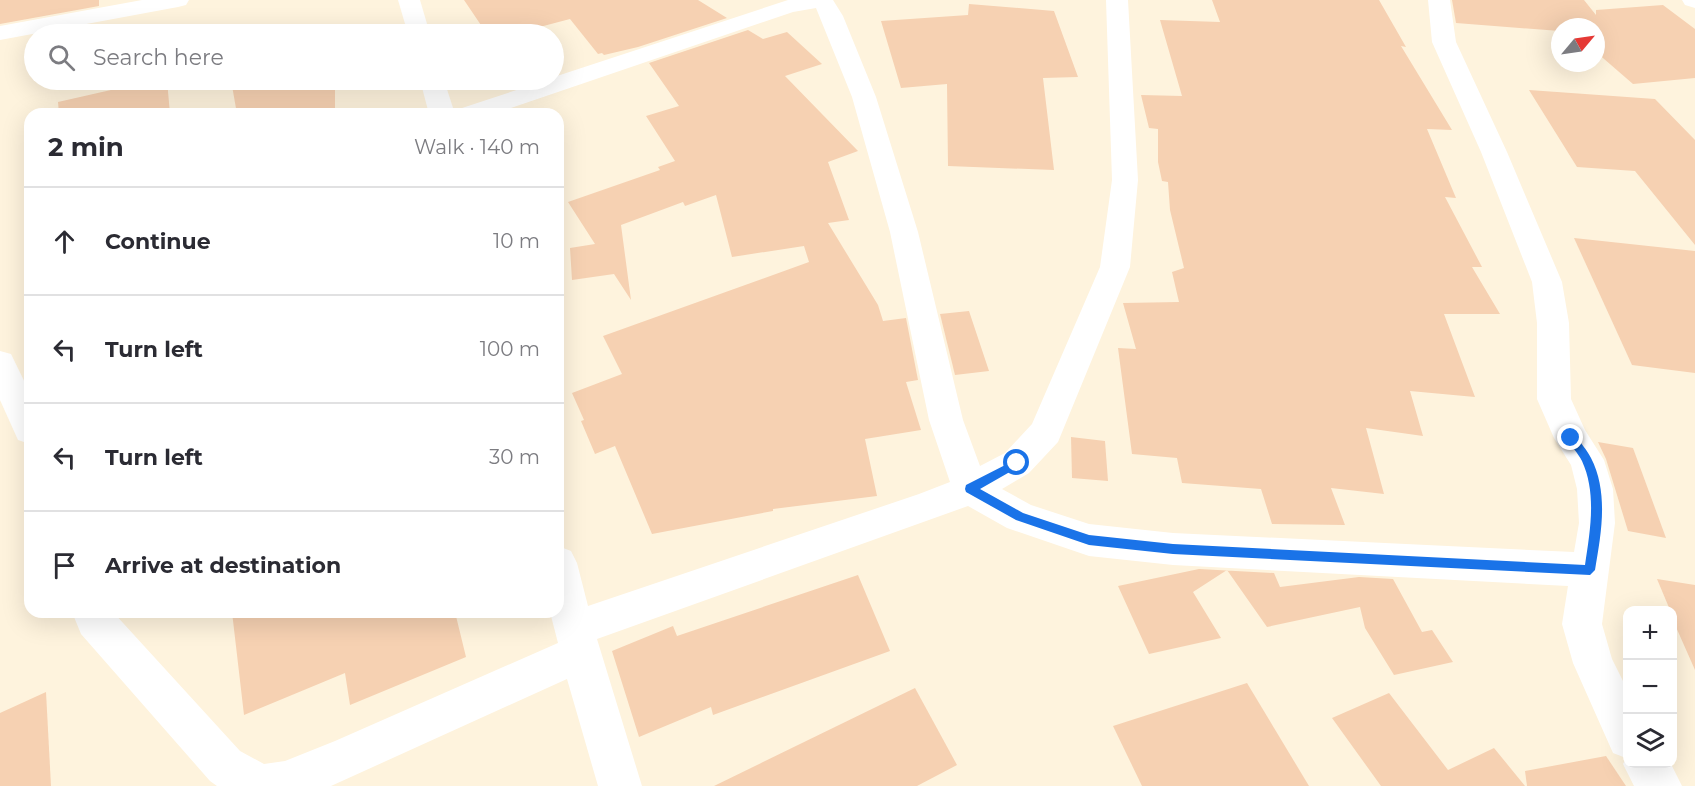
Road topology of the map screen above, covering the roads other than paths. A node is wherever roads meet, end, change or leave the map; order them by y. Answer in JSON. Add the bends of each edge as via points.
{"nodes":[{"id":1,"x":178,"y":0,"type":"edge"},
{"id":2,"x":409,"y":0,"type":"edge"},
{"id":3,"x":817,"y":0,"type":"edge"},
{"id":4,"x":1117,"y":0,"type":"edge"},
{"id":5,"x":1439,"y":0,"type":"edge"},
{"id":6,"x":49,"y":24,"type":"edge"},
{"id":7,"x":416,"y":24,"type":"edge"},
{"id":8,"x":24,"y":29,"type":"edge"},
{"id":9,"x":0,"y":33,"type":"edge"},
{"id":10,"x":564,"y":82,"type":"edge"},
{"id":11,"x":435,"y":90,"type":"edge"},
{"id":12,"x":539,"y":90,"type":"edge"},
{"id":13,"x":440,"y":108,"type":"edge"},
{"id":14,"x":486,"y":108,"type":"edge"},
{"id":15,"x":0,"y":363,"type":"edge"},
{"id":16,"x":24,"y":417,"type":"edge"},
{"id":17,"x":970,"y":489,"type":"junction"},
{"id":18,"x":1590,"y":570,"type":"junction"},
{"id":19,"x":564,"y":588,"type":"edge"},
{"id":20,"x":95,"y":618,"type":"edge"},
{"id":21,"x":577,"y":641,"type":"junction"},
{"id":22,"x":1623,"y":727,"type":"edge"},
{"id":23,"x":1648,"y":768,"type":"edge"},
{"id":24,"x":258,"y":786,"type":"edge"},
{"id":25,"x":265,"y":786,"type":"edge"},
{"id":26,"x":620,"y":786,"type":"edge"},
{"id":27,"x":1660,"y":786,"type":"edge"}],
"edges":[{"from":1,"to":6,"type":"street"},
{"from":2,"to":7,"type":"street"},
{"from":3,"to":10,"type":"street"},
{"from":3,"to":17,"type":"street","via":[[825,4],[832,16],[864,97],[904,232],[946,420]]},
{"from":4,"to":17,"type":"street","via":[[1125,180],[1115,267],[1046,432],[1017,463]]},
{"from":5,"to":18,"type":"street","via":[[1444,42],[1547,282],[1553,323],[1554,399],[1571,438],[1587,460],[1595,489],[1597,523]]},
{"from":8,"to":9,"type":"street"},
{"from":11,"to":13,"type":"street"},
{"from":12,"to":14,"type":"street"},
{"from":15,"to":16,"type":"street"},
{"from":17,"to":18,"type":"street","via":[[1020,517],[1089,540],[1173,549]]},
{"from":17,"to":21,"type":"street"},
{"from":18,"to":22,"type":"street","via":[[1582,624],[1593,663]]},
{"from":19,"to":21,"type":"street"},
{"from":20,"to":24,"type":"street","via":[[225,766]]},
{"from":21,"to":25,"type":"street","via":[[346,758],[285,783]]},
{"from":21,"to":26,"type":"street"},
{"from":23,"to":27,"type":"street"}]}
